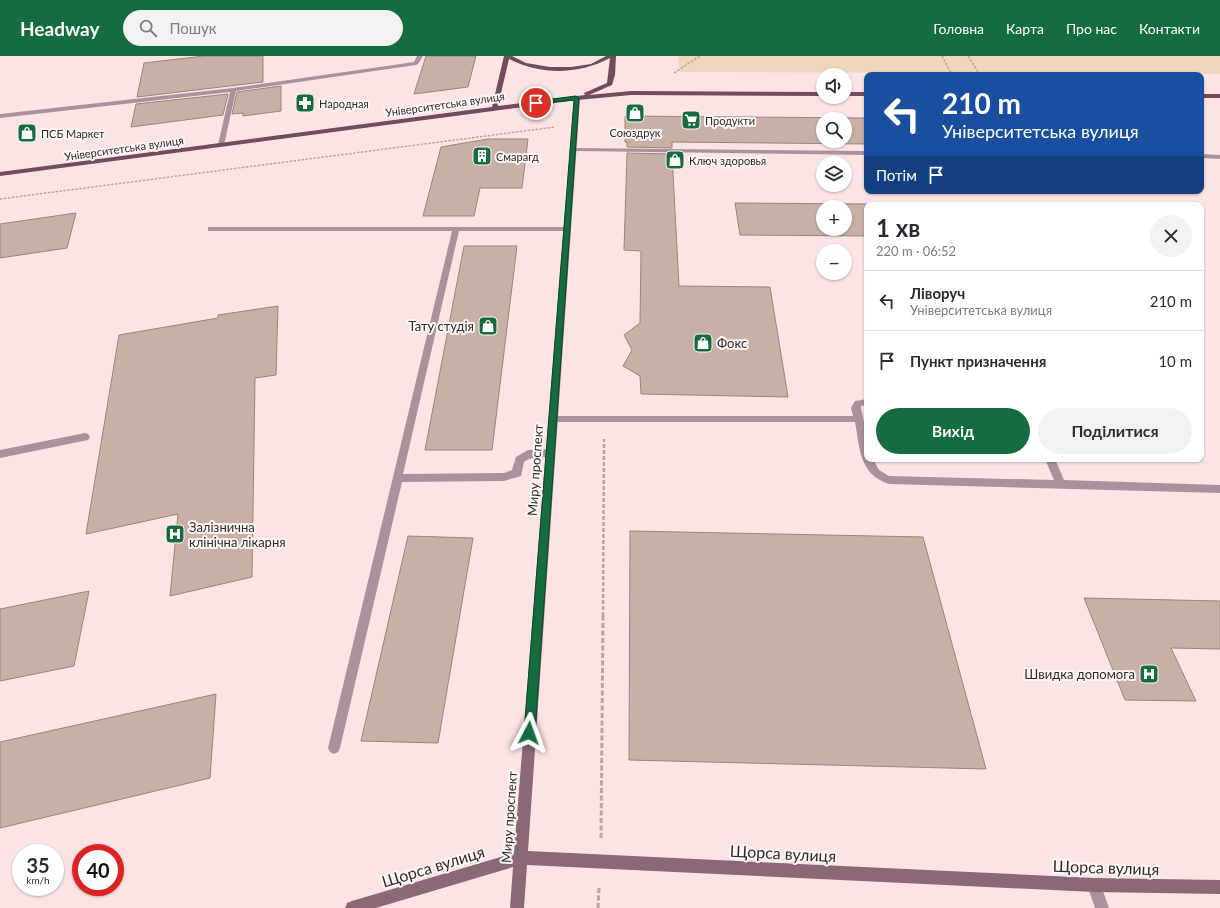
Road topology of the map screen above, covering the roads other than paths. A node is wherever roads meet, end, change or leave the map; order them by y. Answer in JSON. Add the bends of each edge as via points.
{"nodes":[{"id":1,"x":420,"y":56,"type":"edge"},
{"id":2,"x":508,"y":56,"type":"edge"},
{"id":3,"x":610,"y":56,"type":"edge"},
{"id":4,"x":613,"y":56,"type":"edge"},
{"id":5,"x":233,"y":90,"type":"junction"},
{"id":6,"x":816,"y":94,"type":"edge"},
{"id":7,"x":852,"y":94,"type":"edge"},
{"id":8,"x":864,"y":94,"type":"edge"},
{"id":9,"x":1204,"y":96,"type":"edge"},
{"id":10,"x":1220,"y":96,"type":"edge"},
{"id":11,"x":576,"y":98,"type":"junction"},
{"id":12,"x":495,"y":108,"type":"junction"},
{"id":13,"x":0,"y":116,"type":"edge"},
{"id":14,"x":221,"y":145,"type":"junction"},
{"id":15,"x":574,"y":150,"type":"junction"},
{"id":16,"x":864,"y":153,"type":"edge"},
{"id":17,"x":1204,"y":156,"type":"edge"},
{"id":18,"x":1220,"y":157,"type":"edge"},
{"id":19,"x":0,"y":174,"type":"edge"},
{"id":20,"x":211,"y":228,"type":"dead end"},
{"id":21,"x":456,"y":229,"type":"junction"},
{"id":22,"x":567,"y":229,"type":"junction"},
{"id":23,"x":864,"y":402,"type":"edge"},
{"id":24,"x":553,"y":419,"type":"junction"},
{"id":25,"x":857,"y":419,"type":"junction"},
{"id":26,"x":85,"y":437,"type":"dead end"},
{"id":27,"x":864,"y":446,"type":"edge"},
{"id":28,"x":550,"y":453,"type":"junction"},
{"id":29,"x":0,"y":454,"type":"edge"},
{"id":30,"x":868,"y":462,"type":"edge"},
{"id":31,"x":1051,"y":462,"type":"edge"},
{"id":32,"x":398,"y":478,"type":"junction"},
{"id":33,"x":1061,"y":484,"type":"junction"},
{"id":34,"x":1220,"y":489,"type":"edge"},
{"id":35,"x":334,"y":748,"type":"dead end"},
{"id":36,"x":520,"y":858,"type":"junction"},
{"id":37,"x":1094,"y":885,"type":"junction"},
{"id":38,"x":1220,"y":887,"type":"edge"},
{"id":39,"x":352,"y":908,"type":"edge"},
{"id":40,"x":517,"y":908,"type":"edge"},
{"id":41,"x":1102,"y":908,"type":"edge"}],
"edges":[{"from":1,"to":5,"type":"lane","via":[[416,63]]},
{"from":2,"to":3,"type":"main road","via":[[524,64],[550,69],[570,69],[593,64]]},
{"from":2,"to":12,"type":"main road"},
{"from":4,"to":11,"type":"main road","via":[[610,84]]},
{"from":5,"to":13,"type":"lane"},
{"from":5,"to":14,"type":"lane"},
{"from":6,"to":11,"type":"main road","name":"Університетська вулиця","via":[[631,93]]},
{"from":7,"to":8,"type":"main road"},
{"from":9,"to":10,"type":"main road"},
{"from":11,"to":12,"type":"main road","name":"Університетська вулиця"},
{"from":11,"to":15,"type":"street","name":"Миру проспект"},
{"from":12,"to":14,"type":"main road","name":"Університетська вулиця"},
{"from":14,"to":19,"type":"main road","name":"Університетська вулиця"},
{"from":15,"to":16,"type":"lane"},
{"from":15,"to":22,"type":"street","name":"Миру проспект"},
{"from":17,"to":18,"type":"lane"},
{"from":20,"to":21,"type":"lane"},
{"from":21,"to":22,"type":"lane"},
{"from":21,"to":32,"type":"lane"},
{"from":22,"to":24,"type":"street","name":"Миру проспект"},
{"from":23,"to":25,"type":"lane","via":[[856,405]]},
{"from":24,"to":25,"type":"lane"},
{"from":24,"to":28,"type":"street","name":"Миру проспект"},
{"from":25,"to":27,"type":"lane"},
{"from":26,"to":29,"type":"lane"},
{"from":28,"to":32,"type":"lane","via":[[528,454],[519,460],[517,473],[504,477]]},
{"from":28,"to":36,"type":"street","name":"Миру проспект"},
{"from":30,"to":33,"type":"lane","via":[[875,474],[889,480]]},
{"from":31,"to":33,"type":"lane"},
{"from":32,"to":35,"type":"lane"},
{"from":33,"to":34,"type":"lane"},
{"from":36,"to":37,"type":"street","name":"Щорса вулиця"},
{"from":36,"to":39,"type":"street","name":"Щорса вулиця"},
{"from":36,"to":40,"type":"street","name":"Миру проспект"},
{"from":37,"to":38,"type":"street","name":"Щорса вулиця"},
{"from":37,"to":41,"type":"lane"}]}
